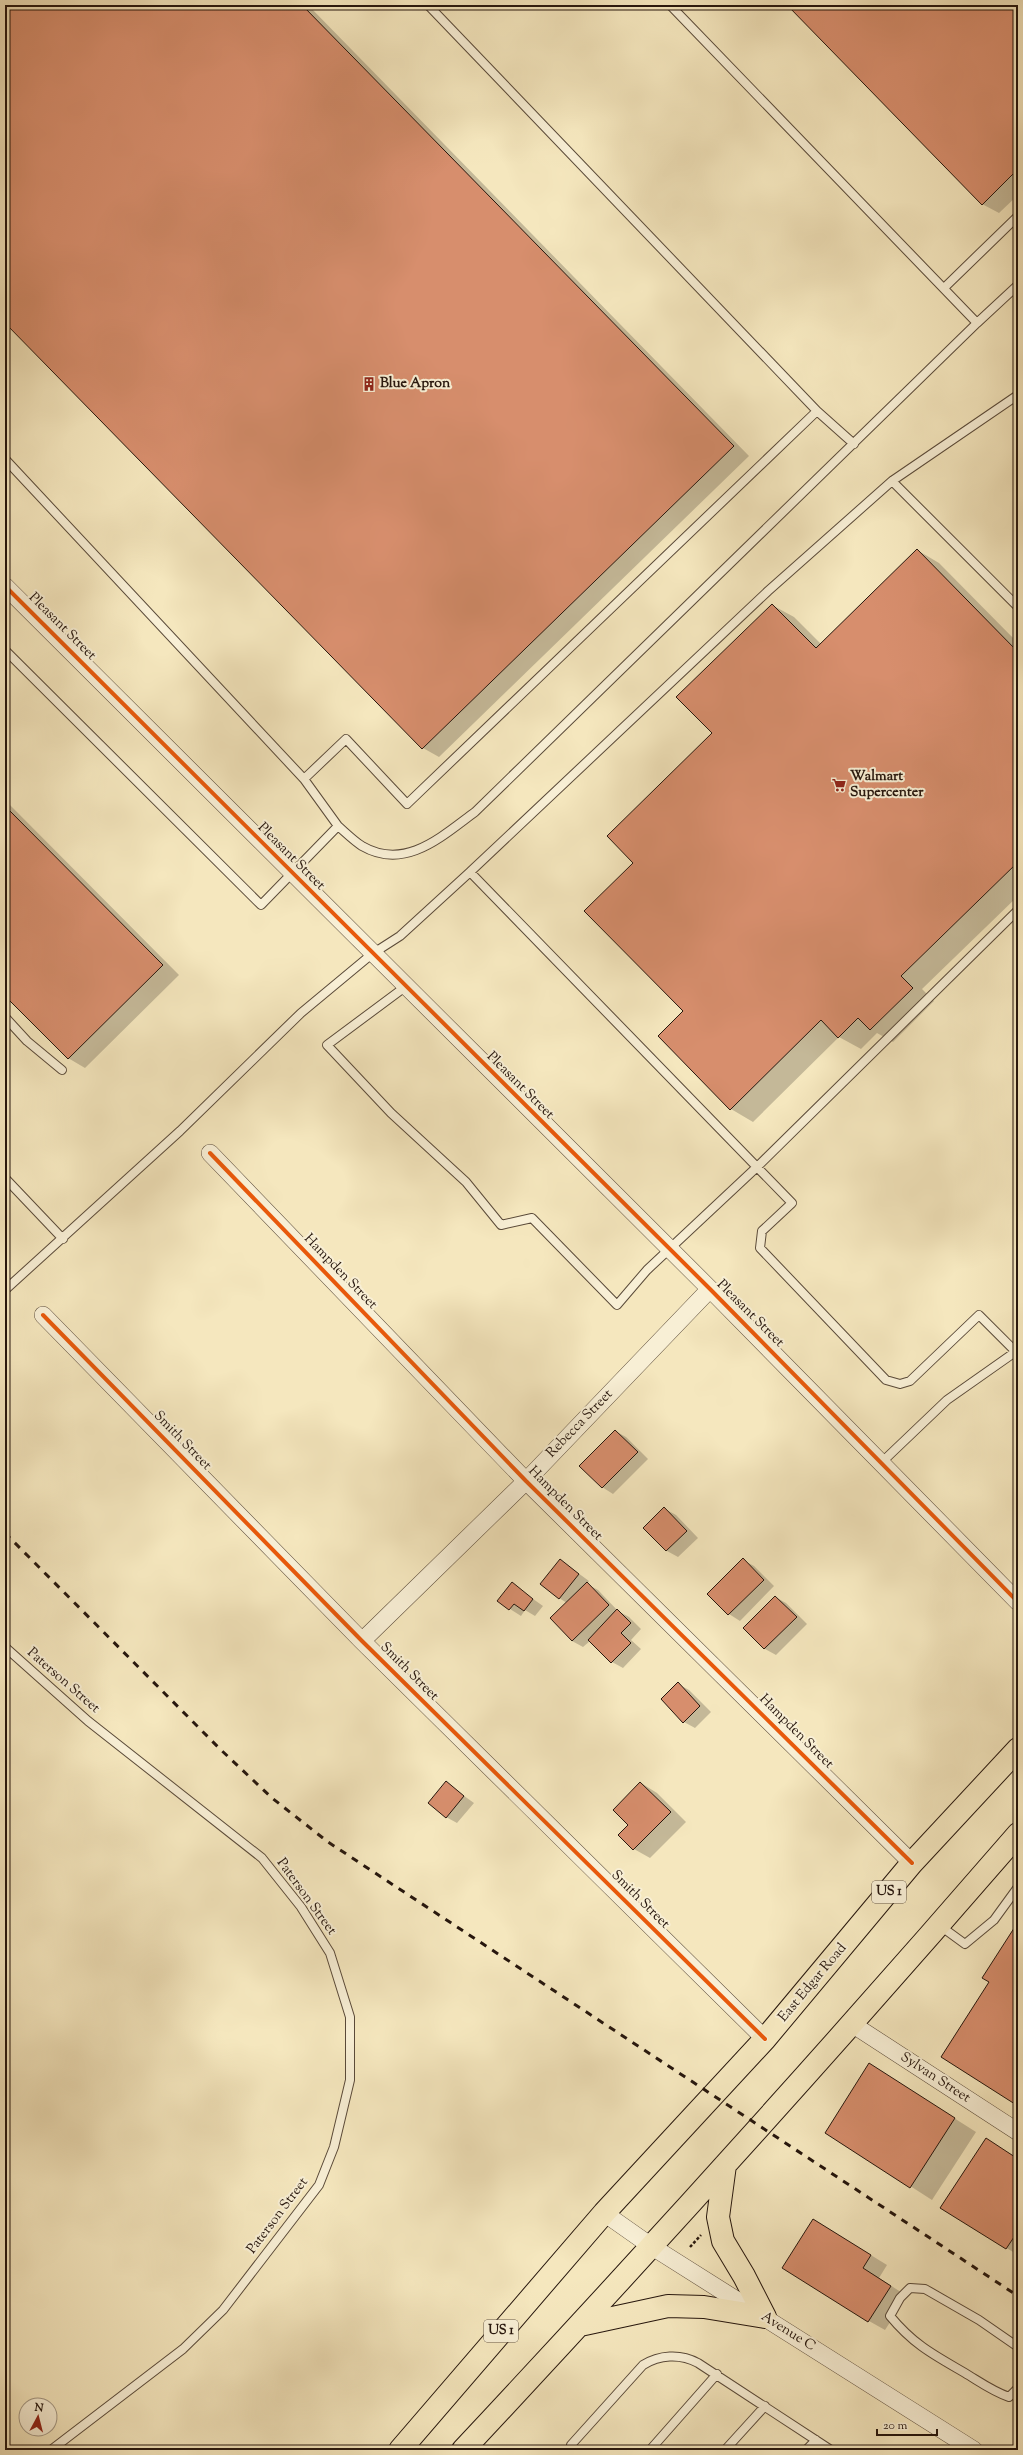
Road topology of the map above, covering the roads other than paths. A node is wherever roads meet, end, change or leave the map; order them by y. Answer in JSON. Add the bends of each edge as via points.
{"nodes":[{"id":1,"x":428,"y":5,"type":"edge"},
{"id":2,"x":670,"y":5,"type":"edge"},
{"id":3,"x":1018,"y":216,"type":"edge"},
{"id":4,"x":1018,"y":285,"type":"edge"},
{"id":5,"x":944,"y":288,"type":"junction"},
{"id":6,"x":977,"y":323,"type":"junction"},
{"id":7,"x":1018,"y":395,"type":"edge"},
{"id":8,"x":817,"y":411,"type":"junction"},
{"id":9,"x":854,"y":444,"type":"junction"},
{"id":10,"x":5,"y":459,"type":"edge"},
{"id":11,"x":892,"y":481,"type":"junction"},
{"id":12,"x":5,"y":586,"type":"edge"},
{"id":13,"x":1018,"y":607,"type":"edge"},
{"id":14,"x":5,"y":650,"type":"edge"},
{"id":15,"x":304,"y":779,"type":"junction"},
{"id":16,"x":338,"y":826,"type":"junction"},
{"id":17,"x":470,"y":872,"type":"junction"},
{"id":18,"x":292,"y":874,"type":"junction"},
{"id":19,"x":1018,"y":910,"type":"edge"},
{"id":20,"x":372,"y":954,"type":"junction"},
{"id":21,"x":405,"y":987,"type":"junction"},
{"id":22,"x":5,"y":1017,"type":"edge"},
{"id":23,"x":62,"y":1070,"type":"dead end"},
{"id":24,"x":210,"y":1153,"type":"dead end"},
{"id":25,"x":758,"y":1166,"type":"junction"},
{"id":26,"x":5,"y":1178,"type":"edge"},
{"id":27,"x":63,"y":1239,"type":"junction"},
{"id":28,"x":670,"y":1250,"type":"junction"},
{"id":29,"x":710,"y":1289,"type":"junction"},
{"id":30,"x":5,"y":1290,"type":"edge"},
{"id":31,"x":43,"y":1315,"type":"dead end"},
{"id":32,"x":1017,"y":1352,"type":"edge"},
{"id":33,"x":881,"y":1463,"type":"junction"},
{"id":34,"x":526,"y":1481,"type":"junction"},
{"id":35,"x":1018,"y":1602,"type":"edge"},
{"id":36,"x":362,"y":1641,"type":"junction"},
{"id":37,"x":5,"y":1648,"type":"edge"},
{"id":38,"x":1018,"y":1749,"type":"edge"},
{"id":39,"x":1018,"y":1834,"type":"edge"},
{"id":40,"x":912,"y":1863,"type":"junction"},
{"id":41,"x":1018,"y":1887,"type":"edge"},
{"id":42,"x":938,"y":1925,"type":"junction"},
{"id":43,"x":852,"y":2024,"type":"junction"},
{"id":44,"x":765,"y":2039,"type":"junction"},
{"id":45,"x":1018,"y":2132,"type":"edge"},
{"id":46,"x":725,"y":2165,"type":"junction"},
{"id":47,"x":604,"y":2213,"type":"junction"},
{"id":48,"x":651,"y":2246,"type":"junction"},
{"id":49,"x":765,"y":2317,"type":"junction"},
{"id":50,"x":580,"y":2325,"type":"junction"},
{"id":51,"x":1018,"y":2347,"type":"edge"},
{"id":52,"x":717,"y":2374,"type":"junction"},
{"id":53,"x":1018,"y":2388,"type":"edge"},
{"id":54,"x":765,"y":2406,"type":"junction"},
{"id":55,"x":816,"y":2440,"type":"junction"},
{"id":56,"x":51,"y":2450,"type":"edge"},
{"id":57,"x":400,"y":2450,"type":"edge"},
{"id":58,"x":463,"y":2450,"type":"edge"},
{"id":59,"x":570,"y":2450,"type":"edge"},
{"id":60,"x":650,"y":2450,"type":"edge"},
{"id":61,"x":725,"y":2450,"type":"edge"},
{"id":62,"x":806,"y":2450,"type":"edge"},
{"id":63,"x":831,"y":2450,"type":"edge"},
{"id":64,"x":974,"y":2450,"type":"edge"}],
"edges":[{"from":1,"to":8,"type":"lane"},
{"from":2,"to":5,"type":"lane"},
{"from":3,"to":5,"type":"lane"},
{"from":4,"to":6,"type":"lane"},
{"from":5,"to":6,"type":"lane"},
{"from":6,"to":9,"type":"lane"},
{"from":7,"to":11,"type":"lane"},
{"from":8,"to":9,"type":"lane"},
{"from":8,"to":15,"type":"lane","via":[[407,804],[346,738]]},
{"from":9,"to":16,"type":"lane","via":[[475,812],[432,844],[408,855],[387,856],[362,846]]},
{"from":10,"to":15,"type":"lane"},
{"from":11,"to":13,"type":"lane"},
{"from":11,"to":17,"type":"lane","via":[[768,591]]},
{"from":12,"to":18,"type":"street","name":"Pleasant Street"},
{"from":14,"to":18,"type":"lane","via":[[260,905]]},
{"from":15,"to":16,"type":"lane"},
{"from":16,"to":18,"type":"lane"},
{"from":17,"to":20,"type":"lane","via":[[400,936]]},
{"from":17,"to":25,"type":"lane"},
{"from":18,"to":20,"type":"street","name":"Pleasant Street"},
{"from":19,"to":25,"type":"lane"},
{"from":20,"to":21,"type":"street","name":"Pleasant Street"},
{"from":20,"to":27,"type":"lane","via":[[301,1013],[180,1131]]},
{"from":21,"to":28,"type":"street","name":"Pleasant Street"},
{"from":21,"to":28,"type":"lane","via":[[327,1045],[391,1113],[466,1182],[501,1225],[532,1218],[617,1305]]},
{"from":22,"to":23,"type":"lane","via":[[27,1041]]},
{"from":24,"to":34,"type":"street","name":"Hampden Street"},
{"from":25,"to":28,"type":"lane"},
{"from":25,"to":32,"type":"lane","via":[[792,1203],[762,1231],[760,1248],[886,1380],[900,1384],[910,1380],[979,1315]]},
{"from":26,"to":27,"type":"lane"},
{"from":27,"to":30,"type":"lane"},
{"from":28,"to":29,"type":"street","name":"Pleasant Street"},
{"from":29,"to":33,"type":"street","name":"Pleasant Street"},
{"from":29,"to":34,"type":"street","name":"Rebecca Street"},
{"from":31,"to":36,"type":"street","name":"Smith Street"},
{"from":32,"to":33,"type":"lane","via":[[947,1400]]},
{"from":33,"to":35,"type":"street","name":"Pleasant Street"},
{"from":34,"to":36,"type":"street","name":"Rebecca Street"},
{"from":34,"to":40,"type":"street","name":"Hampden Street"},
{"from":36,"to":44,"type":"street","name":"Smith Street"},
{"from":37,"to":56,"type":"lane","name":"Paterson Street","via":[[88,1721],[262,1858],[301,1907],[330,1952],[350,2017],[350,2080],[334,2147],[319,2185],[222,2310],[182,2349]]},
{"from":38,"to":40,"type":"highway","name":"East Edgar Road","number":"US 1"},
{"from":39,"to":42,"type":"highway"},
{"from":40,"to":44,"type":"highway","name":"East Edgar Road","number":"US 1"},
{"from":41,"to":42,"type":"lane","via":[[994,1920],[965,1944]]},
{"from":42,"to":43,"type":"highway"},
{"from":43,"to":45,"type":"street","name":"Sylvan Street"},
{"from":43,"to":46,"type":"highway"},
{"from":44,"to":47,"type":"highway","name":"East Edgar Road","number":"US 1"},
{"from":46,"to":48,"type":"highway"},
{"from":46,"to":49,"type":"highway","via":[[718,2217],[724,2241]]},
{"from":47,"to":48,"type":"street","name":"Avenue C"},
{"from":47,"to":57,"type":"highway","number":"US 1"},
{"from":48,"to":49,"type":"street","name":"Avenue C"},
{"from":48,"to":50,"type":"highway"},
{"from":49,"to":50,"type":"highway","via":[[704,2307],[668,2306]]},
{"from":49,"to":64,"type":"street","name":"Avenue C"},
{"from":50,"to":58,"type":"highway"},
{"from":51,"to":53,"type":"lane","via":[[979,2320],[925,2289],[910,2288],[900,2298],[890,2316],[901,2330],[927,2352],[992,2392],[1009,2397]]},
{"from":52,"to":54,"type":"lane"},
{"from":52,"to":59,"type":"lane","via":[[686,2358],[668,2356],[648,2362],[576,2439]]},
{"from":52,"to":60,"type":"lane"},
{"from":54,"to":55,"type":"lane"},
{"from":54,"to":61,"type":"lane"},
{"from":55,"to":62,"type":"lane"},
{"from":55,"to":63,"type":"lane"}]}
